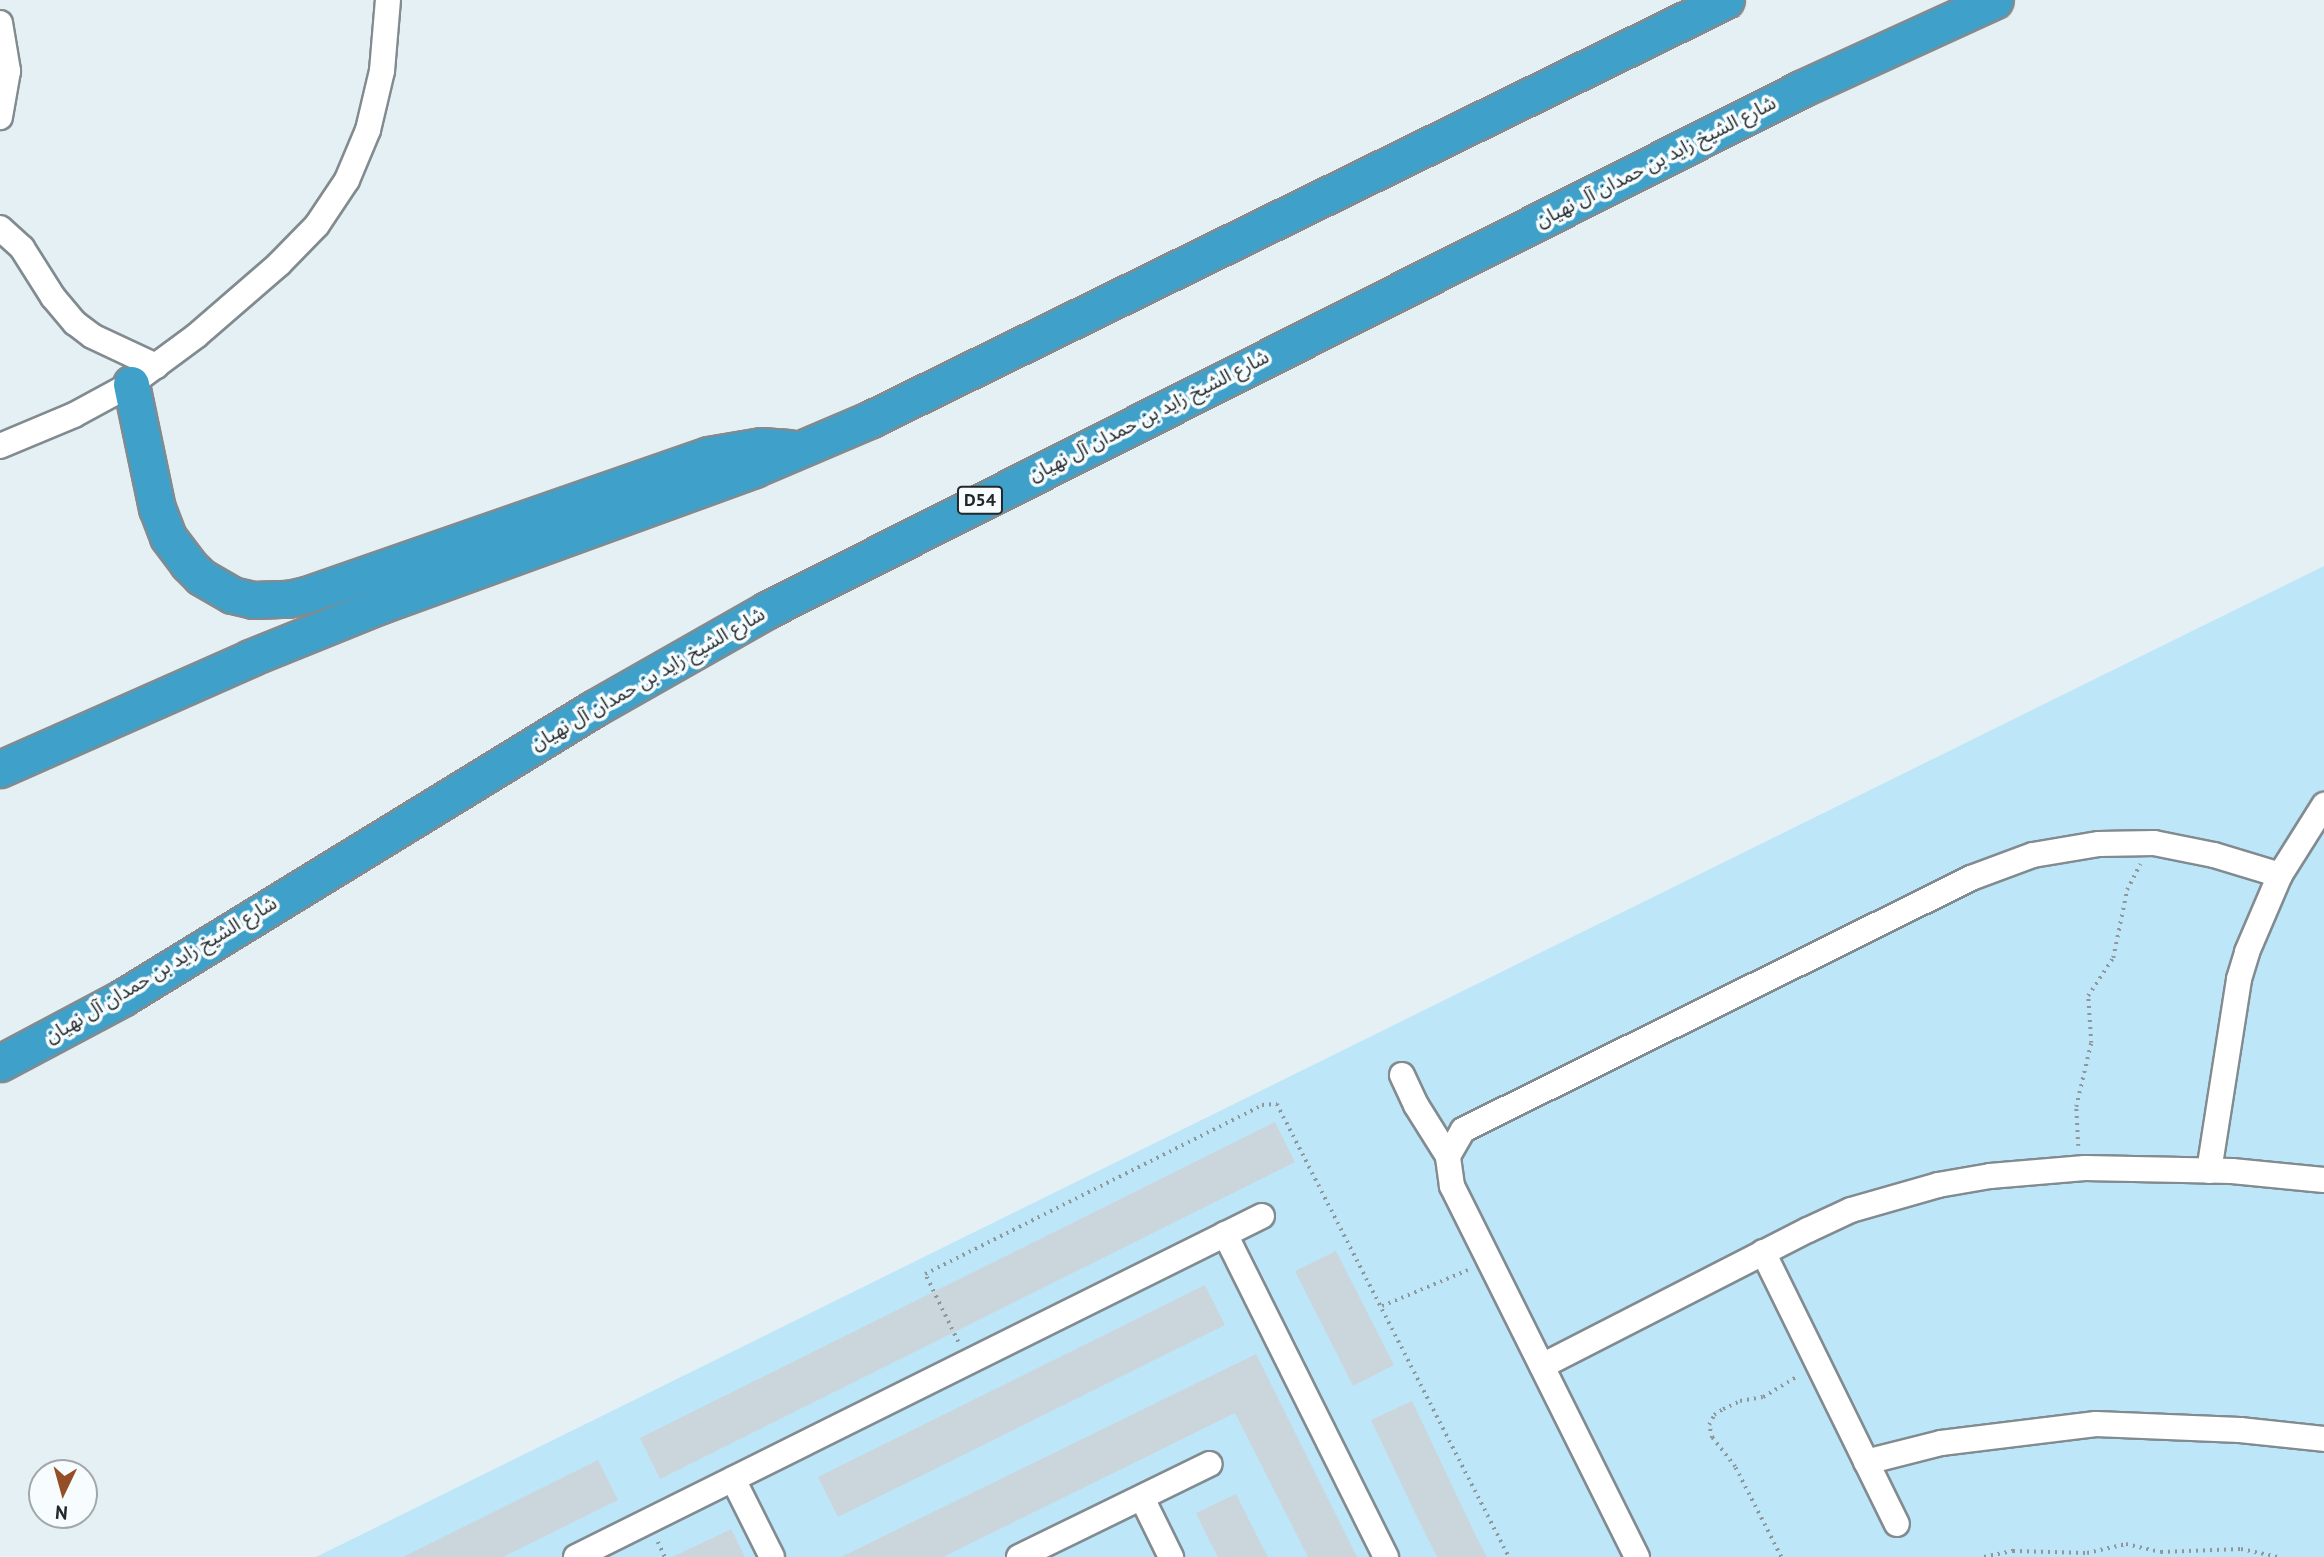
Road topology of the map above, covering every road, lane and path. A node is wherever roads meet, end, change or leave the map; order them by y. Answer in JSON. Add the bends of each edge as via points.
{"nodes":[{"id":1,"x":388,"y":0,"type":"edge"},
{"id":2,"x":1690,"y":0,"type":"edge"},
{"id":3,"x":1727,"y":0,"type":"edge"},
{"id":4,"x":1995,"y":0,"type":"edge"},
{"id":5,"x":0,"y":23,"type":"edge"},
{"id":6,"x":0,"y":117,"type":"edge"},
{"id":7,"x":0,"y":228,"type":"edge"},
{"id":8,"x":1262,"y":229,"type":"junction"},
{"id":9,"x":144,"y":375,"type":"junction"},
{"id":10,"x":0,"y":446,"type":"edge"},
{"id":11,"x":799,"y":450,"type":"junction"},
{"id":12,"x":0,"y":769,"type":"edge"},
{"id":13,"x":2324,"y":804,"type":"edge"},
{"id":14,"x":2154,"y":843,"type":"junction"},
{"id":15,"x":2280,"y":875,"type":"junction"},
{"id":16,"x":0,"y":1063,"type":"edge"},
{"id":17,"x":1402,"y":1075,"type":"dead end"},
{"id":18,"x":1448,"y":1156,"type":"junction"},
{"id":19,"x":2085,"y":1168,"type":"junction"},
{"id":20,"x":2209,"y":1171,"type":"junction"},
{"id":21,"x":2324,"y":1180,"type":"edge"},
{"id":22,"x":1262,"y":1216,"type":"dead end"},
{"id":23,"x":1226,"y":1234,"type":"junction"},
{"id":24,"x":1763,"y":1252,"type":"junction"},
{"id":25,"x":1490,"y":1261,"type":"junction"},
{"id":26,"x":1381,"y":1306,"type":"dead end"},
{"id":27,"x":1542,"y":1366,"type":"junction"},
{"id":28,"x":1820,"y":1367,"type":"junction"},
{"id":29,"x":2324,"y":1439,"type":"edge"},
{"id":30,"x":1866,"y":1462,"type":"junction"},
{"id":31,"x":1210,"y":1464,"type":"dead end"},
{"id":32,"x":733,"y":1479,"type":"junction"},
{"id":33,"x":1142,"y":1498,"type":"junction"},
{"id":34,"x":1897,"y":1524,"type":"dead end"},
{"id":35,"x":576,"y":1557,"type":"edge"},
{"id":36,"x":772,"y":1557,"type":"edge"},
{"id":37,"x":1019,"y":1557,"type":"edge"},
{"id":38,"x":1171,"y":1557,"type":"edge"},
{"id":39,"x":1386,"y":1557,"type":"edge"},
{"id":40,"x":1637,"y":1557,"type":"edge"},
{"id":41,"x":1781,"y":1557,"type":"edge"},
{"id":42,"x":1983,"y":1557,"type":"edge"},
{"id":43,"x":2279,"y":1557,"type":"edge"}],
"edges":[{"from":1,"to":9,"type":"street","via":[[376,102],[359,155],[333,203],[279,264],[197,336]]},
{"from":2,"to":8,"type":"street","via":[[1312,192]]},
{"from":3,"to":8,"type":"highway"},
{"from":4,"to":16,"type":"highway","name":"شارع الشيخ زايد بن حمدان آل نهيان","number":"D54","via":[[1801,89],[767,610],[582,716],[122,998]]},
{"from":5,"to":6,"type":"street","via":[[8,71]]},
{"from":7,"to":9,"type":"street","via":[[22,248],[75,323]]},
{"from":8,"to":11,"type":"highway"},
{"from":9,"to":10,"type":"street","via":[[74,415]]},
{"from":9,"to":11,"type":"highway","via":[[157,508],[168,537],[201,577],[253,600],[306,595],[708,455],[761,446]]},
{"from":11,"to":12,"type":"highway","via":[[381,605]]},
{"from":13,"to":15,"type":"street"},
{"from":14,"to":15,"type":"street"},
{"from":14,"to":18,"type":"street","via":[[2065,848],[1971,878],[1471,1124],[1456,1138]]},
{"from":14,"to":19,"type":"path","via":[[2127,890],[2113,958],[2088,996],[2091,1044],[2076,1107]]},
{"from":15,"to":20,"type":"street","via":[[2239,978]]},
{"from":17,"to":18,"type":"street"},
{"from":18,"to":25,"type":"street","via":[[1452,1186]]},
{"from":19,"to":20,"type":"street"},
{"from":19,"to":24,"type":"street","via":[[1990,1176],[1896,1195],[1851,1210]]},
{"from":20,"to":21,"type":"street"},
{"from":22,"to":23,"type":"street"},
{"from":23,"to":32,"type":"street"},
{"from":23,"to":39,"type":"street"},
{"from":24,"to":27,"type":"street"},
{"from":24,"to":28,"type":"street"},
{"from":25,"to":26,"type":"path"},
{"from":25,"to":27,"type":"street"},
{"from":27,"to":40,"type":"street"},
{"from":28,"to":30,"type":"street"},
{"from":28,"to":41,"type":"path","via":[[1763,1397],[1723,1409],[1709,1425],[1712,1438],[1735,1467]]},
{"from":29,"to":30,"type":"street","via":[[2227,1429],[2096,1424],[1941,1443]]},
{"from":30,"to":34,"type":"street"},
{"from":31,"to":33,"type":"street"},
{"from":32,"to":35,"type":"street"},
{"from":32,"to":36,"type":"street"},
{"from":33,"to":37,"type":"street"},
{"from":33,"to":38,"type":"street"},
{"from":42,"to":43,"type":"path","via":[[2013,1552],[2087,1553],[2126,1544],[2161,1552],[2241,1549]]}]}
